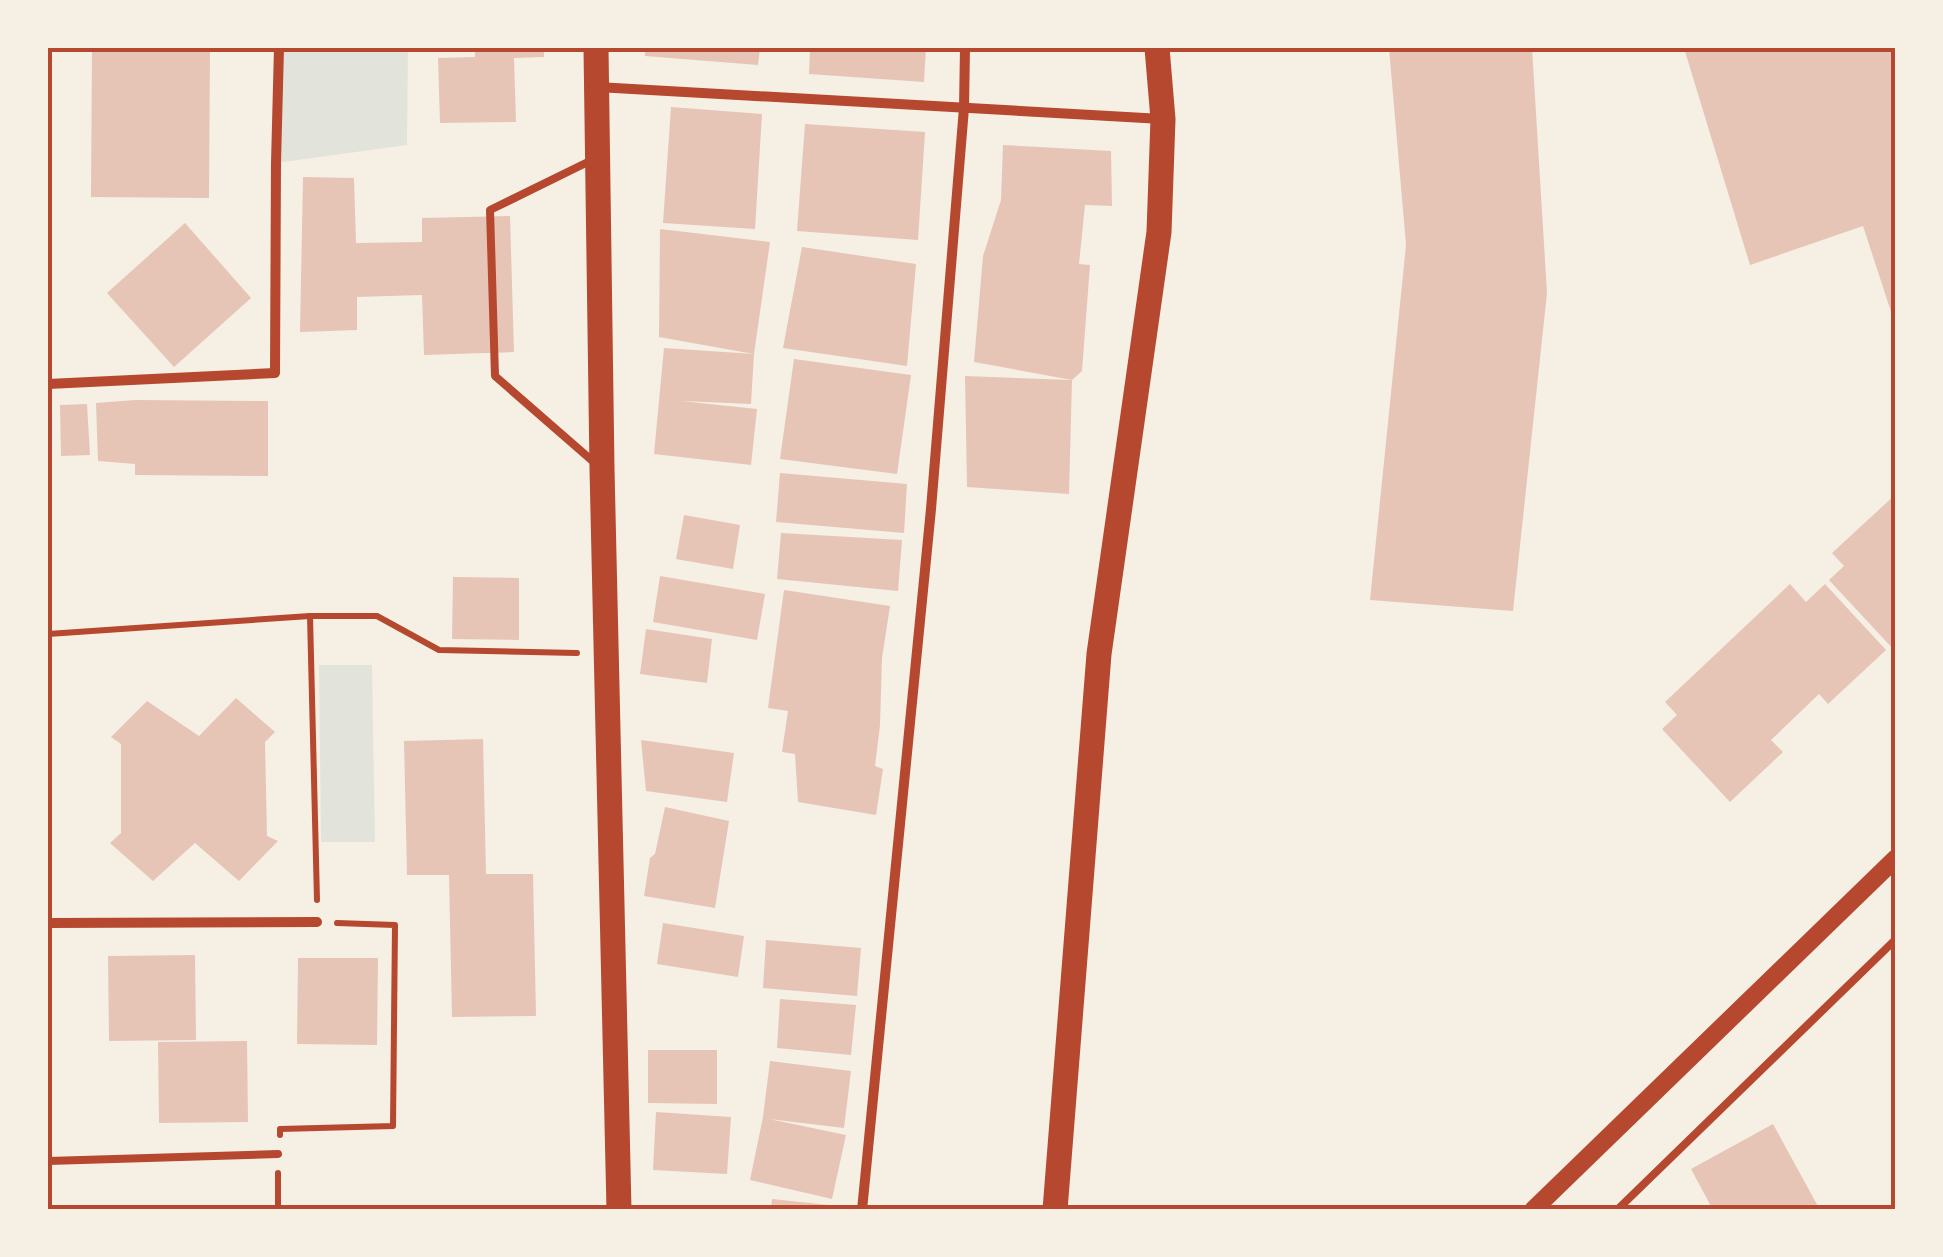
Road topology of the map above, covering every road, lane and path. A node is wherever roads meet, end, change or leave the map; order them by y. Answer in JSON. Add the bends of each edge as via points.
{"nodes":[{"id":1,"x":279,"y":48,"type":"edge"},
{"id":2,"x":596,"y":48,"type":"edge"},
{"id":3,"x":965,"y":48,"type":"edge"},
{"id":4,"x":1157,"y":48,"type":"edge"},
{"id":5,"x":596,"y":87,"type":"junction"},
{"id":6,"x":964,"y":108,"type":"junction"},
{"id":7,"x":1163,"y":119,"type":"junction"},
{"id":8,"x":598,"y":157,"type":"junction"},
{"id":9,"x":48,"y":384,"type":"edge"},
{"id":10,"x":602,"y":469,"type":"junction"},
{"id":11,"x":310,"y":616,"type":"junction"},
{"id":12,"x":48,"y":634,"type":"edge"},
{"id":13,"x":606,"y":654,"type":"junction"},
{"id":14,"x":1896,"y":858,"type":"edge"},
{"id":15,"x":317,"y":922,"type":"junction"},
{"id":16,"x":48,"y":923,"type":"edge"},
{"id":17,"x":1896,"y":939,"type":"edge"},
{"id":18,"x":278,"y":1154,"type":"junction"},
{"id":19,"x":48,"y":1161,"type":"edge"},
{"id":20,"x":278,"y":1210,"type":"edge"},
{"id":21,"x":620,"y":1210,"type":"edge"},
{"id":22,"x":862,"y":1210,"type":"edge"},
{"id":23,"x":1055,"y":1210,"type":"edge"},
{"id":24,"x":1532,"y":1210,"type":"edge"},
{"id":25,"x":1617,"y":1210,"type":"edge"}],
"edges":[{"from":1,"to":9,"type":"street","via":[[275,374]]},
{"from":2,"to":5,"type":"main road"},
{"from":3,"to":6,"type":"street"},
{"from":4,"to":7,"type":"main road"},
{"from":5,"to":6,"type":"street"},
{"from":5,"to":8,"type":"main road"},
{"from":6,"to":7,"type":"street"},
{"from":6,"to":22,"type":"street"},
{"from":7,"to":23,"type":"main road","via":[[1159,232],[1099,654]]},
{"from":8,"to":10,"type":"main road"},
{"from":8,"to":10,"type":"lane","via":[[490,210],[495,376]]},
{"from":10,"to":13,"type":"main road"},
{"from":11,"to":12,"type":"path"},
{"from":11,"to":13,"type":"path","via":[[377,616],[439,650]]},
{"from":11,"to":15,"type":"path"},
{"from":13,"to":21,"type":"main road"},
{"from":14,"to":24,"type":"street"},
{"from":15,"to":16,"type":"street"},
{"from":15,"to":18,"type":"path","via":[[395,925],[392,1126],[280,1129]]},
{"from":17,"to":25,"type":"lane"},
{"from":18,"to":19,"type":"lane"},
{"from":18,"to":20,"type":"path"}]}
